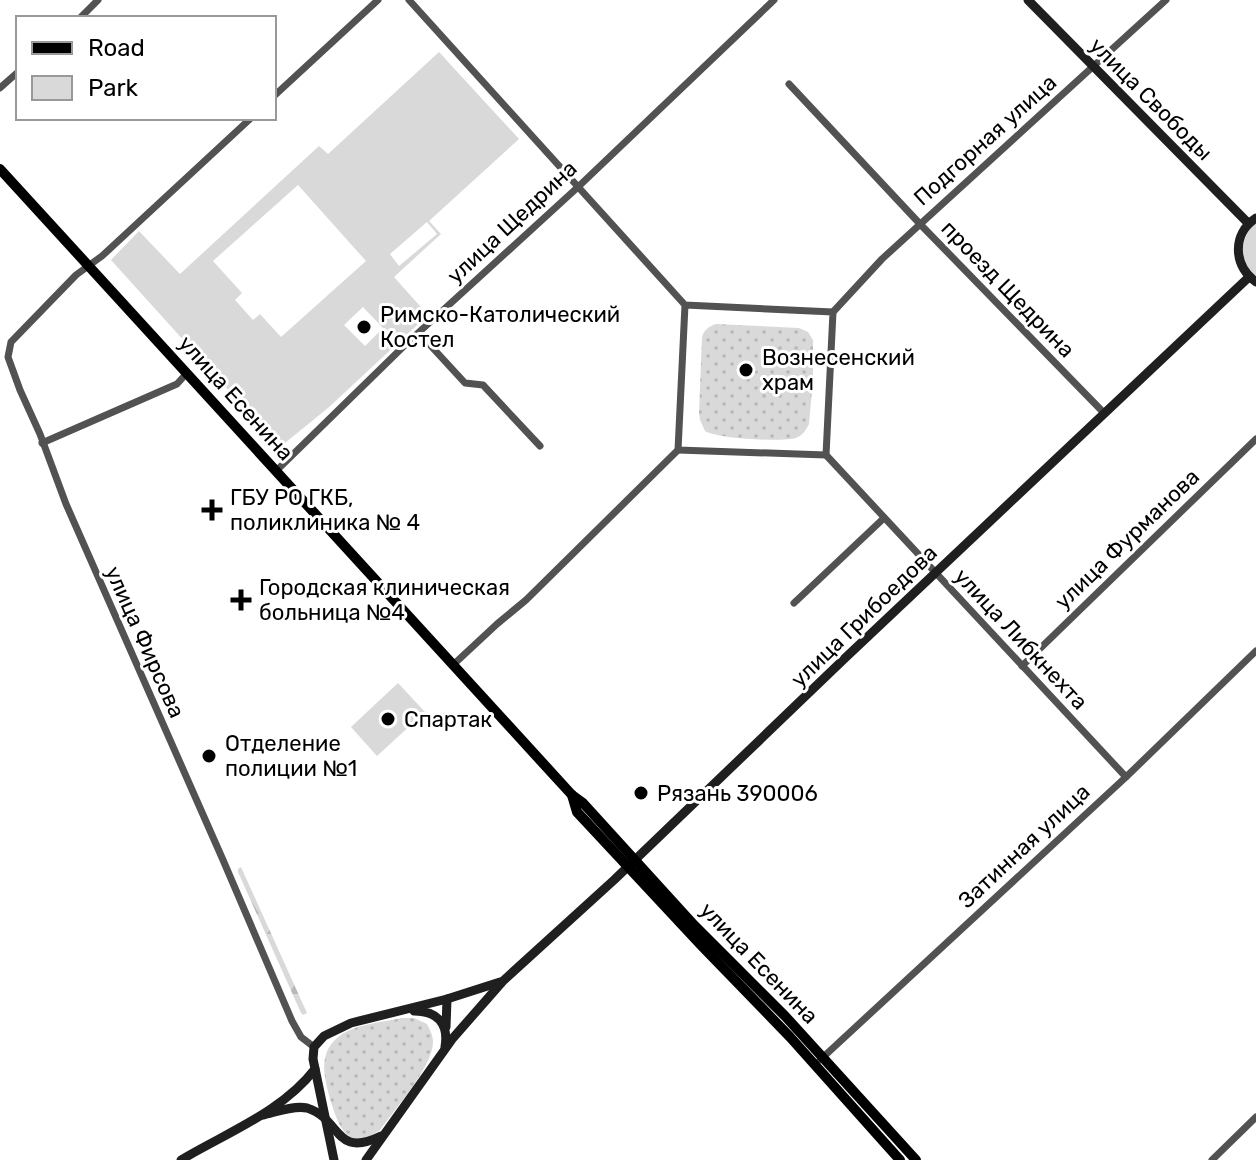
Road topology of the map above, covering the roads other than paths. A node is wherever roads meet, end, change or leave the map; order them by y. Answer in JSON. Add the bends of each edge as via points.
{"nodes":[{"id":1,"x":98,"y":0,"type":"edge"},
{"id":2,"x":378,"y":0,"type":"edge"},
{"id":3,"x":409,"y":0,"type":"edge"},
{"id":4,"x":774,"y":0,"type":"edge"},
{"id":5,"x":1028,"y":0,"type":"edge"},
{"id":6,"x":1166,"y":0,"type":"edge"},
{"id":7,"x":82,"y":16,"type":"edge"},
{"id":8,"x":1093,"y":66,"type":"junction"},
{"id":9,"x":16,"y":74,"type":"edge"},
{"id":10,"x":789,"y":84,"type":"dead end"},
{"id":11,"x":0,"y":88,"type":"edge"},
{"id":12,"x":276,"y":94,"type":"edge"},
{"id":13,"x":249,"y":120,"type":"edge"},
{"id":14,"x":0,"y":169,"type":"edge"},
{"id":15,"x":578,"y":187,"type":"junction"},
{"id":16,"x":1252,"y":220,"type":"edge"},
{"id":17,"x":920,"y":224,"type":"junction"},
{"id":18,"x":89,"y":265,"type":"junction"},
{"id":19,"x":1252,"y":279,"type":"edge"},
{"id":20,"x":685,"y":305,"type":"junction"},
{"id":21,"x":833,"y":312,"type":"junction"},
{"id":22,"x":419,"y":333,"type":"junction"},
{"id":23,"x":187,"y":373,"type":"junction"},
{"id":24,"x":1104,"y":413,"type":"junction"},
{"id":25,"x":1256,"y":439,"type":"edge"},
{"id":26,"x":42,"y":443,"type":"junction"},
{"id":27,"x":540,"y":446,"type":"dead end"},
{"id":28,"x":678,"y":450,"type":"junction"},
{"id":29,"x":826,"y":455,"type":"junction"},
{"id":30,"x":276,"y":471,"type":"junction"},
{"id":31,"x":884,"y":518,"type":"junction"},
{"id":32,"x":935,"y":573,"type":"junction"},
{"id":33,"x":794,"y":603,"type":"dead end"},
{"id":34,"x":1256,"y":651,"type":"edge"},
{"id":35,"x":454,"y":664,"type":"junction"},
{"id":36,"x":1022,"y":666,"type":"junction"},
{"id":37,"x":1126,"y":777,"type":"junction"},
{"id":38,"x":632,"y":863,"type":"junction"},
{"id":39,"x":503,"y":981,"type":"junction"},
{"id":40,"x":447,"y":999,"type":"junction"},
{"id":41,"x":399,"y":1012,"type":"junction"},
{"id":42,"x":446,"y":1027,"type":"junction"},
{"id":43,"x":453,"y":1038,"type":"junction"},
{"id":44,"x":314,"y":1047,"type":"junction"},
{"id":45,"x":444,"y":1049,"type":"junction"},
{"id":46,"x":818,"y":1062,"type":"junction"},
{"id":47,"x":315,"y":1069,"type":"junction"},
{"id":48,"x":261,"y":1115,"type":"junction"},
{"id":49,"x":1256,"y":1117,"type":"edge"},
{"id":50,"x":325,"y":1118,"type":"junction"},
{"id":51,"x":384,"y":1135,"type":"junction"},
{"id":52,"x":181,"y":1160,"type":"edge"},
{"id":53,"x":334,"y":1160,"type":"edge"},
{"id":54,"x":366,"y":1160,"type":"edge"},
{"id":55,"x":900,"y":1160,"type":"edge"},
{"id":56,"x":916,"y":1160,"type":"edge"},
{"id":57,"x":1212,"y":1160,"type":"edge"}],
"edges":[{"from":1,"to":7,"type":"street"},
{"from":2,"to":12,"type":"street"},
{"from":3,"to":15,"type":"street"},
{"from":4,"to":15,"type":"street","name":"улица Щедрина"},
{"from":5,"to":8,"type":"main road","name":"улица Свободы"},
{"from":6,"to":8,"type":"street","name":"Подгорная улица"},
{"from":8,"to":16,"type":"main road","name":"улица Свободы"},
{"from":8,"to":17,"type":"street","name":"Подгорная улица"},
{"from":9,"to":11,"type":"street"},
{"from":10,"to":17,"type":"street","name":"проезд Щедрина"},
{"from":13,"to":18,"type":"street","name":"улица Фирсова"},
{"from":14,"to":18,"type":"main road","name":"улица Есенина"},
{"from":15,"to":20,"type":"street"},
{"from":15,"to":22,"type":"street","name":"улица Щедрина"},
{"from":16,"to":19,"type":"main road","via":[[1238,244],[1243,269]]},
{"from":17,"to":21,"type":"street","name":"Подгорная улица"},
{"from":17,"to":24,"type":"street","name":"проезд Щедрина"},
{"from":18,"to":23,"type":"main road","name":"улица Есенина"},
{"from":18,"to":26,"type":"street","name":"улица Фирсова","via":[[11,342],[8,357]]},
{"from":19,"to":24,"type":"main road","name":"улица Грибоедова"},
{"from":20,"to":21,"type":"street"},
{"from":20,"to":28,"type":"street"},
{"from":21,"to":29,"type":"street"},
{"from":22,"to":27,"type":"street","via":[[465,383],[483,385]]},
{"from":22,"to":30,"type":"street","name":"улица Щедрина"},
{"from":23,"to":26,"type":"street","via":[[177,384]]},
{"from":23,"to":30,"type":"main road","name":"улица Есенина"},
{"from":24,"to":32,"type":"main road","name":"улица Грибоедова"},
{"from":25,"to":36,"type":"street","name":"улица Фурманова"},
{"from":26,"to":44,"type":"street","name":"улица Фирсова","via":[[292,1021]]},
{"from":28,"to":29,"type":"street"},
{"from":28,"to":35,"type":"street"},
{"from":29,"to":31,"type":"street","name":"улица Либкнехта"},
{"from":30,"to":35,"type":"main road","name":"улица Есенина"},
{"from":31,"to":32,"type":"street","name":"улица Либкнехта"},
{"from":31,"to":33,"type":"street"},
{"from":32,"to":36,"type":"street","name":"улица Либкнехта"},
{"from":32,"to":38,"type":"main road","name":"улица Грибоедова"},
{"from":34,"to":37,"type":"street","name":"Затинная улица"},
{"from":35,"to":38,"type":"main road","name":"улица Есенина"},
{"from":36,"to":37,"type":"street","name":"улица Либкнехта"},
{"from":37,"to":46,"type":"street","name":"Затинная улица"},
{"from":38,"to":39,"type":"main road","name":"улица Грибоедова"},
{"from":38,"to":46,"type":"main road","name":"улица Есенина","via":[[785,1016]]},
{"from":39,"to":40,"type":"main road"},
{"from":39,"to":43,"type":"main road","name":"улица Грибоедова"},
{"from":40,"to":41,"type":"main road"},
{"from":40,"to":42,"type":"main road"},
{"from":41,"to":42,"type":"main road","via":[[425,1011]]},
{"from":41,"to":44,"type":"main road","via":[[351,1023]]},
{"from":42,"to":43,"type":"street"},
{"from":42,"to":45,"type":"main road"},
{"from":43,"to":45,"type":"main road","name":"улица Грибоедова"},
{"from":44,"to":47,"type":"main road"},
{"from":45,"to":51,"type":"main road"},
{"from":46,"to":55,"type":"main road","name":"улица Есенина"},
{"from":46,"to":56,"type":"main road","name":"улица Есенина"},
{"from":47,"to":48,"type":"main road"},
{"from":47,"to":50,"type":"main road"},
{"from":48,"to":50,"type":"main road","via":[[302,1108]]},
{"from":48,"to":52,"type":"main road"},
{"from":49,"to":57,"type":"street"},
{"from":50,"to":51,"type":"main road","via":[[352,1143]]},
{"from":50,"to":53,"type":"main road"},
{"from":51,"to":54,"type":"main road"}]}
